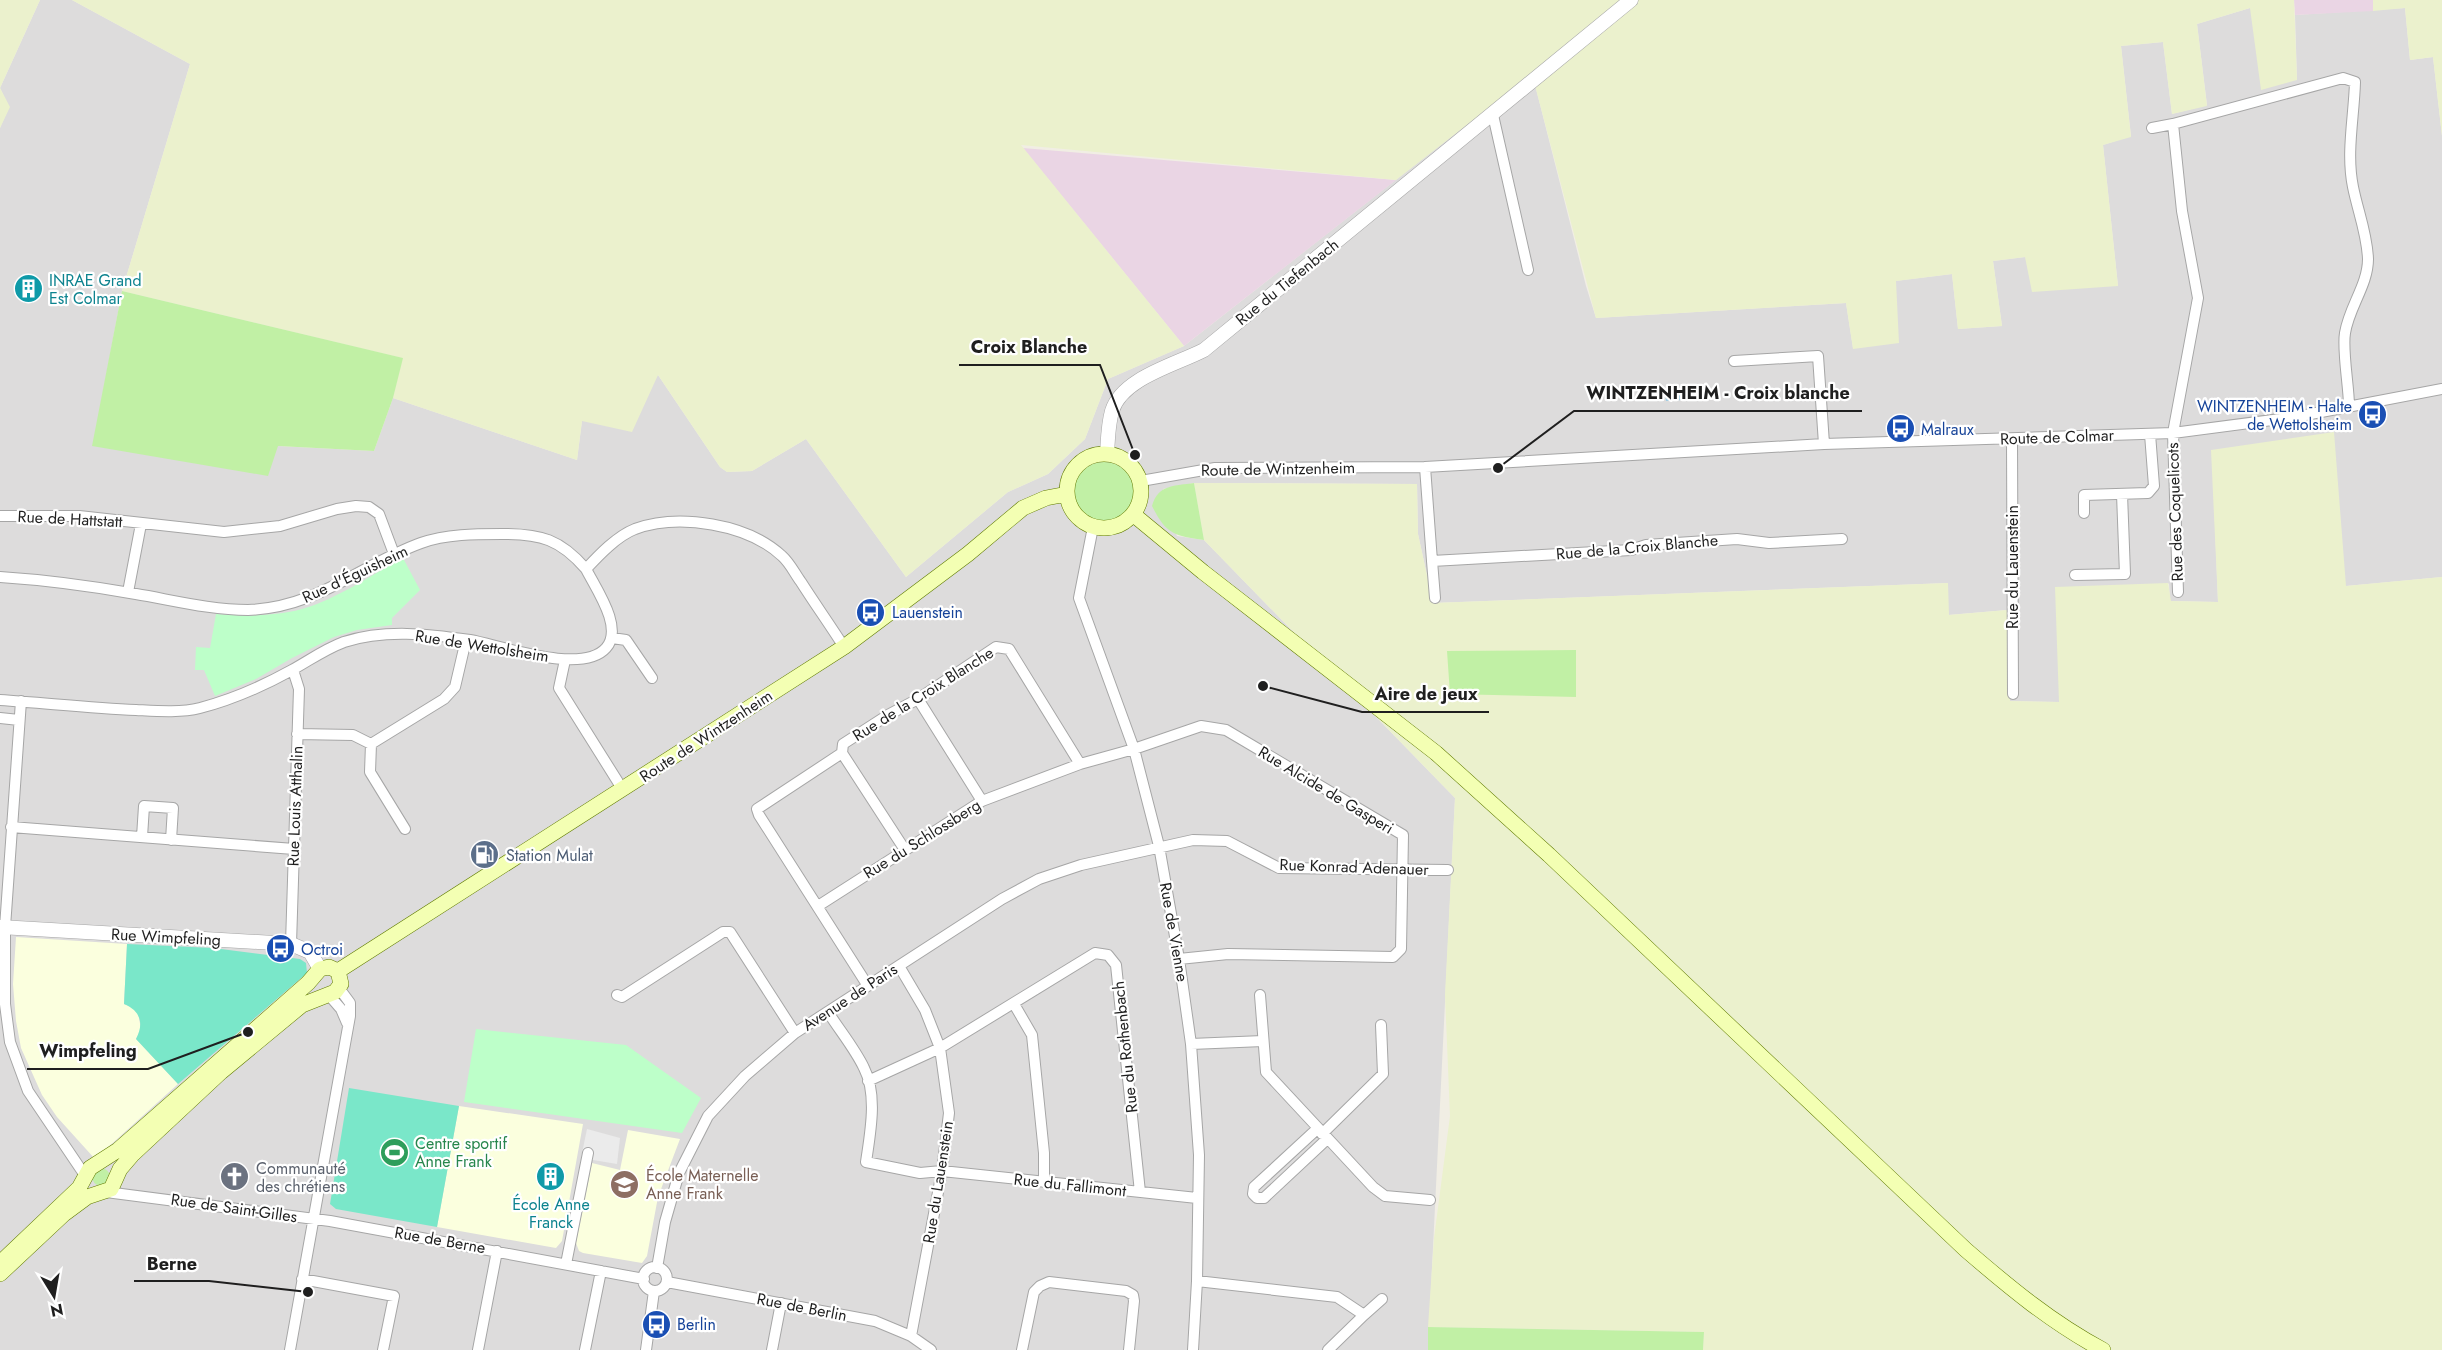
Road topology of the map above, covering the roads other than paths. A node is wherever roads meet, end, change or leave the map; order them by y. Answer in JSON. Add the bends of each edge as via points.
{"nodes":[{"id":1,"x":1631,"y":0,"type":"edge"},
{"id":2,"x":1493,"y":115,"type":"junction"},
{"id":3,"x":2173,"y":124,"type":"junction"},
{"id":4,"x":2152,"y":128,"type":"dead end"},
{"id":5,"x":1528,"y":270,"type":"dead end"},
{"id":6,"x":1734,"y":361,"type":"dead end"},
{"id":7,"x":2442,"y":389,"type":"edge"},
{"id":8,"x":2349,"y":406,"type":"junction"},
{"id":9,"x":2173,"y":433,"type":"junction"},
{"id":10,"x":2150,"y":434,"type":"junction"},
{"id":11,"x":2012,"y":439,"type":"junction"},
{"id":12,"x":1824,"y":444,"type":"junction"},
{"id":13,"x":1107,"y":454,"type":"junction"},
{"id":14,"x":1421,"y":467,"type":"junction"},
{"id":15,"x":1141,"y":481,"type":"junction"},
{"id":16,"x":1067,"y":494,"type":"junction"},
{"id":17,"x":2122,"y":494,"type":"junction"},
{"id":18,"x":2084,"y":513,"type":"dead end"},
{"id":19,"x":1134,"y":515,"type":"junction"},
{"id":20,"x":0,"y":516,"type":"edge"},
{"id":21,"x":141,"y":524,"type":"junction"},
{"id":22,"x":1093,"y":527,"type":"junction"},
{"id":23,"x":1842,"y":539,"type":"dead end"},
{"id":24,"x":393,"y":554,"type":"junction"},
{"id":25,"x":1432,"y":561,"type":"junction"},
{"id":26,"x":586,"y":569,"type":"junction"},
{"id":27,"x":2075,"y":575,"type":"dead end"},
{"id":28,"x":0,"y":577,"type":"edge"},
{"id":29,"x":128,"y":592,"type":"junction"},
{"id":30,"x":2178,"y":592,"type":"dead end"},
{"id":31,"x":1436,"y":598,"type":"dead end"},
{"id":32,"x":612,"y":638,"type":"junction"},
{"id":33,"x":466,"y":640,"type":"junction"},
{"id":34,"x":844,"y":647,"type":"junction"},
{"id":35,"x":565,"y":660,"type":"junction"},
{"id":36,"x":293,"y":670,"type":"junction"},
{"id":37,"x":652,"y":678,"type":"dead end"},
{"id":38,"x":2013,"y":694,"type":"dead end"},
{"id":39,"x":918,"y":699,"type":"junction"},
{"id":40,"x":0,"y":700,"type":"edge"},
{"id":41,"x":21,"y":701,"type":"junction"},
{"id":42,"x":0,"y":718,"type":"edge"},
{"id":43,"x":19,"y":720,"type":"junction"},
{"id":44,"x":297,"y":734,"type":"junction"},
{"id":45,"x":371,"y":744,"type":"junction"},
{"id":46,"x":1134,"y":749,"type":"junction"},
{"id":47,"x":842,"y":753,"type":"junction"},
{"id":48,"x":1080,"y":764,"type":"junction"},
{"id":49,"x":623,"y":790,"type":"junction"},
{"id":50,"x":982,"y":801,"type":"junction"},
{"id":51,"x":6,"y":813,"type":"edge"},
{"id":52,"x":11,"y":827,"type":"junction"},
{"id":53,"x":405,"y":829,"type":"dead end"},
{"id":54,"x":142,"y":837,"type":"junction"},
{"id":55,"x":171,"y":840,"type":"junction"},
{"id":56,"x":1159,"y":846,"type":"junction"},
{"id":57,"x":294,"y":849,"type":"junction"},
{"id":58,"x":904,"y":850,"type":"junction"},
{"id":59,"x":1403,"y":869,"type":"junction"},
{"id":60,"x":1448,"y":870,"type":"dead end"},
{"id":61,"x":818,"y":906,"type":"junction"},
{"id":62,"x":2,"y":927,"type":"edge"},
{"id":63,"x":291,"y":944,"type":"junction"},
{"id":64,"x":1179,"y":959,"type":"junction"},
{"id":65,"x":900,"y":966,"type":"junction"},
{"id":66,"x":318,"y":971,"type":"junction"},
{"id":67,"x":338,"y":971,"type":"junction"},
{"id":68,"x":868,"y":986,"type":"junction"},
{"id":69,"x":334,"y":991,"type":"junction"},
{"id":70,"x":617,"y":995,"type":"dead end"},
{"id":71,"x":1260,"y":995,"type":"dead end"},
{"id":72,"x":1014,"y":1004,"type":"junction"},
{"id":73,"x":828,"y":1012,"type":"junction"},
{"id":74,"x":1381,"y":1025,"type":"dead end"},
{"id":75,"x":795,"y":1033,"type":"junction"},
{"id":76,"x":1263,"y":1041,"type":"junction"},
{"id":77,"x":1191,"y":1044,"type":"junction"},
{"id":78,"x":940,"y":1048,"type":"junction"},
{"id":79,"x":868,"y":1081,"type":"junction"},
{"id":80,"x":1322,"y":1134,"type":"junction"},
{"id":81,"x":68,"y":1148,"type":"junction"},
{"id":82,"x":588,"y":1153,"type":"dead end"},
{"id":83,"x":98,"y":1163,"type":"junction"},
{"id":84,"x":942,"y":1171,"type":"junction"},
{"id":85,"x":116,"y":1176,"type":"junction"},
{"id":86,"x":86,"y":1177,"type":"junction"},
{"id":87,"x":1044,"y":1182,"type":"junction"},
{"id":88,"x":104,"y":1192,"type":"junction"},
{"id":89,"x":1140,"y":1192,"type":"junction"},
{"id":90,"x":155,"y":1197,"type":"junction"},
{"id":91,"x":1197,"y":1198,"type":"junction"},
{"id":92,"x":1430,"y":1200,"type":"dead end"},
{"id":93,"x":313,"y":1219,"type":"junction"},
{"id":94,"x":497,"y":1251,"type":"junction"},
{"id":95,"x":0,"y":1263,"type":"edge"},
{"id":96,"x":566,"y":1264,"type":"junction"},
{"id":97,"x":657,"y":1268,"type":"junction"},
{"id":98,"x":601,"y":1271,"type":"junction"},
{"id":99,"x":0,"y":1274,"type":"edge"},
{"id":100,"x":302,"y":1279,"type":"junction"},
{"id":101,"x":644,"y":1279,"type":"junction"},
{"id":102,"x":1197,"y":1281,"type":"junction"},
{"id":103,"x":667,"y":1282,"type":"junction"},
{"id":104,"x":654,"y":1291,"type":"junction"},
{"id":105,"x":1382,"y":1299,"type":"dead end"},
{"id":106,"x":781,"y":1303,"type":"junction"},
{"id":107,"x":1364,"y":1315,"type":"junction"},
{"id":108,"x":911,"y":1336,"type":"junction"},
{"id":109,"x":290,"y":1350,"type":"edge"},
{"id":110,"x":383,"y":1350,"type":"edge"},
{"id":111,"x":478,"y":1350,"type":"edge"},
{"id":112,"x":585,"y":1350,"type":"edge"},
{"id":113,"x":646,"y":1350,"type":"edge"},
{"id":114,"x":772,"y":1350,"type":"edge"},
{"id":115,"x":931,"y":1350,"type":"edge"},
{"id":116,"x":1022,"y":1350,"type":"edge"},
{"id":117,"x":1129,"y":1350,"type":"edge"},
{"id":118,"x":1193,"y":1350,"type":"edge"},
{"id":119,"x":1328,"y":1350,"type":"edge"},
{"id":120,"x":2103,"y":1350,"type":"edge"}],
"edges":[{"from":1,"to":2,"type":"street","name":"Rue du Tiefenbach"},
{"from":2,"to":5,"type":"street"},
{"from":2,"to":13,"type":"street","name":"Rue du Tiefenbach","via":[[1204,350],[1124,391],[1112,409]]},
{"from":3,"to":4,"type":"street"},
{"from":3,"to":8,"type":"street","via":[[2343,78],[2355,82],[2349,153],[2368,262],[2345,333]]},
{"from":3,"to":9,"type":"street","name":"Rue des Coquelicots","via":[[2182,212],[2198,298]]},
{"from":6,"to":12,"type":"street","via":[[1818,356]]},
{"from":7,"to":8,"type":"street","name":"Route de Colmar"},
{"from":8,"to":9,"type":"street","name":"Route de Colmar"},
{"from":9,"to":10,"type":"street","name":"Route de Colmar"},
{"from":9,"to":30,"type":"street","name":"Rue des Coquelicots"},
{"from":10,"to":11,"type":"street","name":"Route de Colmar"},
{"from":10,"to":17,"type":"street","via":[[2154,486],[2148,493]]},
{"from":11,"to":12,"type":"street","name":"Route de Colmar"},
{"from":11,"to":38,"type":"street","name":"Rue du Lauenstein"},
{"from":12,"to":14,"type":"street","name":"Route de Colmar"},
{"from":13,"to":15,"type":"main road","via":[[1124,459]]},
{"from":13,"to":16,"type":"main road","via":[[1092,455],[1080,463],[1070,476]]},
{"from":14,"to":15,"type":"street","name":"Route de Wintzenheim","via":[[1215,468]]},
{"from":14,"to":25,"type":"street"},
{"from":15,"to":19,"type":"main road","via":[[1141,500]]},
{"from":16,"to":22,"type":"main road","via":[[1079,519]]},
{"from":16,"to":34,"type":"main road","name":"Route de Wintzenheim","via":[[1023,508]]},
{"from":17,"to":18,"type":"street","via":[[2084,495]]},
{"from":17,"to":27,"type":"street","via":[[2125,574]]},
{"from":19,"to":22,"type":"main road","via":[[1122,525],[1108,529]]},
{"from":19,"to":120,"type":"main road","via":[[1436,753],[1966,1250],[2031,1304]]},
{"from":20,"to":21,"type":"street","name":"Rue de Hattstatt","via":[[80,516]]},
{"from":21,"to":24,"type":"street","name":"Rue de Hattstatt","via":[[224,532],[280,526],[337,508],[369,507],[379,514]]},
{"from":21,"to":29,"type":"street","name":"Rue de Hattstatt"},
{"from":22,"to":46,"type":"street","name":"Rue de Vienne","via":[[1079,598]]},
{"from":23,"to":25,"type":"street","name":"Rue de la Croix Blanche","via":[[1769,543],[1737,539],[1646,545],[1631,550]]},
{"from":24,"to":26,"type":"street","name":"Rue d'Éguisheim","via":[[424,542],[474,534],[538,536],[571,552]]},
{"from":24,"to":29,"type":"street","name":"Rue d'Éguisheim","via":[[312,598],[278,606],[223,608]]},
{"from":25,"to":31,"type":"street"},
{"from":26,"to":32,"type":"street","via":[[613,625]]},
{"from":26,"to":34,"type":"street","via":[[633,529],[685,522],[732,530],[755,537],[784,557]]},
{"from":28,"to":29,"type":"street","name":"Rue d'Éguisheim"},
{"from":32,"to":35,"type":"street","name":"Rue de Wettolsheim","via":[[606,649],[590,657]]},
{"from":32,"to":37,"type":"street","via":[[626,640]]},
{"from":33,"to":35,"type":"street","name":"Rue de Wettolsheim"},
{"from":33,"to":36,"type":"street","name":"Rue de Wettolsheim","via":[[412,633],[381,634],[345,642],[316,654]]},
{"from":33,"to":45,"type":"street","via":[[455,687],[444,699]]},
{"from":34,"to":49,"type":"main road","name":"Route de Wintzenheim"},
{"from":35,"to":49,"type":"street","via":[[559,688]]},
{"from":36,"to":41,"type":"street","name":"Rue de Wettolsheim","via":[[198,709],[157,711]]},
{"from":36,"to":44,"type":"street","name":"Rue Louis Atthalin","via":[[299,689]]},
{"from":39,"to":47,"type":"street","name":"Rue de la Croix Blanche","via":[[843,744]]},
{"from":39,"to":48,"type":"street","name":"Rue de la Croix Blanche","via":[[996,647],[1009,649]]},
{"from":39,"to":50,"type":"street"},
{"from":40,"to":41,"type":"street","name":"Rue de Wettolsheim"},
{"from":41,"to":43,"type":"street"},
{"from":42,"to":43,"type":"street"},
{"from":43,"to":51,"type":"street"},
{"from":44,"to":45,"type":"street","via":[[353,735]]},
{"from":44,"to":57,"type":"street","name":"Rue Louis Atthalin"},
{"from":45,"to":53,"type":"street","via":[[370,772]]},
{"from":46,"to":48,"type":"street","name":"Rue du Schlossberg"},
{"from":46,"to":56,"type":"street","name":"Rue de Vienne"},
{"from":46,"to":59,"type":"street","name":"Rue Alcide de Gasperi","via":[[1201,726],[1226,730],[1403,835]]},
{"from":47,"to":58,"type":"street"},
{"from":47,"to":61,"type":"street","name":"Rue de la Croix Blanche","via":[[757,809]]},
{"from":48,"to":50,"type":"street","name":"Rue du Schlossberg"},
{"from":49,"to":67,"type":"main road","name":"Route de Wintzenheim"},
{"from":50,"to":58,"type":"street","name":"Rue du Schlossberg"},
{"from":51,"to":52,"type":"street"},
{"from":52,"to":54,"type":"street"},
{"from":52,"to":62,"type":"street"},
{"from":54,"to":55,"type":"street"},
{"from":54,"to":55,"type":"street","via":[[144,806],[173,808]]},
{"from":55,"to":57,"type":"street"},
{"from":56,"to":59,"type":"street","name":"Rue Konrad Adenauer","via":[[1194,840],[1227,841],[1279,868]]},
{"from":56,"to":64,"type":"street","name":"Rue de Vienne"},
{"from":56,"to":65,"type":"street","name":"Avenue de Paris","via":[[1039,879]]},
{"from":57,"to":63,"type":"street","name":"Rue Louis Atthalin"},
{"from":58,"to":61,"type":"street","name":"Rue du Schlossberg"},
{"from":59,"to":60,"type":"street","name":"Rue Konrad Adenauer"},
{"from":59,"to":64,"type":"street","name":"Rue Alcide de Gasperi","via":[[1401,949],[1393,957],[1228,954]]},
{"from":61,"to":68,"type":"street","name":"Rue de la Croix Blanche"},
{"from":62,"to":63,"type":"street","name":"Rue Wimpfeling"},
{"from":62,"to":81,"type":"street","via":[[4,1004],[10,1042],[28,1090]]},
{"from":63,"to":66,"type":"street","via":[[310,952]]},
{"from":64,"to":77,"type":"street","name":"Rue de Vienne"},
{"from":65,"to":68,"type":"street","name":"Avenue de Paris"},
{"from":65,"to":78,"type":"street","name":"Rue du Lauenstein","via":[[925,1010]]},
{"from":66,"to":67,"type":"main road","via":[[329,967]]},
{"from":66,"to":69,"type":"main road","via":[[315,987],[323,994]]},
{"from":66,"to":83,"type":"main road","via":[[118,1150]]},
{"from":67,"to":69,"type":"main road","via":[[342,980]]},
{"from":68,"to":73,"type":"street","name":"Avenue de Paris"},
{"from":69,"to":85,"type":"main road","via":[[302,1005],[221,1072],[132,1155]]},
{"from":69,"to":93,"type":"street","via":[[350,1004],[348,1026]]},
{"from":70,"to":75,"type":"street","via":[[622,997],[723,932],[730,932]]},
{"from":71,"to":76,"type":"street"},
{"from":72,"to":78,"type":"street","name":"Rue du Rothenbach"},
{"from":72,"to":87,"type":"street","via":[[1032,1035]]},
{"from":72,"to":89,"type":"street","name":"Rue du Rothenbach","via":[[1095,953],[1108,955],[1116,965]]},
{"from":73,"to":75,"type":"street","name":"Avenue de Paris"},
{"from":73,"to":79,"type":"street","via":[[865,1069]]},
{"from":74,"to":80,"type":"street","via":[[1383,1074]]},
{"from":75,"to":97,"type":"street","name":"Avenue de Paris","via":[[744,1076],[708,1116],[679,1173]]},
{"from":76,"to":77,"type":"street"},
{"from":76,"to":80,"type":"street","via":[[1266,1072]]},
{"from":77,"to":91,"type":"street","name":"Rue de Vienne","via":[[1199,1155]]},
{"from":78,"to":79,"type":"street","name":"Rue du Rothenbach"},
{"from":78,"to":84,"type":"street","name":"Rue du Lauenstein","via":[[949,1113]]},
{"from":79,"to":84,"type":"street","name":"Rue du Fallimont","via":[[873,1120],[866,1162],[920,1173]]},
{"from":80,"to":80,"type":"street","via":[[1254,1187],[1253,1194],[1264,1198]]},
{"from":80,"to":92,"type":"street","via":[[1385,1196]]},
{"from":81,"to":83,"type":"street","via":[[81,1158]]},
{"from":81,"to":86,"type":"street"},
{"from":82,"to":96,"type":"street"},
{"from":83,"to":85,"type":"main road","via":[[108,1164]]},
{"from":83,"to":86,"type":"main road"},
{"from":84,"to":87,"type":"street","name":"Rue du Fallimont"},
{"from":84,"to":108,"type":"street","name":"Rue du Lauenstein"},
{"from":85,"to":88,"type":"main road","via":[[114,1186]]},
{"from":85,"to":90,"type":"street","name":"Rue de Saint-Gilles","via":[[137,1191]]},
{"from":86,"to":88,"type":"main road","via":[[92,1190]]},
{"from":86,"to":95,"type":"main road"},
{"from":87,"to":89,"type":"street","name":"Rue du Fallimont"},
{"from":88,"to":90,"type":"street","name":"Rue de Saint-Gilles"},
{"from":88,"to":99,"type":"main road","via":[[87,1197],[64,1214]]},
{"from":89,"to":91,"type":"street","name":"Rue du Fallimont"},
{"from":90,"to":93,"type":"street","name":"Rue de Saint-Gilles"},
{"from":91,"to":102,"type":"street","name":"Rue de Vienne"},
{"from":93,"to":94,"type":"street","name":"Rue de Berne"},
{"from":93,"to":100,"type":"street"},
{"from":94,"to":96,"type":"street","name":"Rue de Berne"},
{"from":94,"to":111,"type":"street"},
{"from":96,"to":98,"type":"street","name":"Rue de Berne"},
{"from":97,"to":101,"type":"street","via":[[647,1271]]},
{"from":97,"to":103,"type":"street","via":[[664,1272]]},
{"from":98,"to":101,"type":"street","name":"Rue de Berne"},
{"from":98,"to":112,"type":"street"},
{"from":100,"to":109,"type":"street"},
{"from":100,"to":110,"type":"street","via":[[394,1296]]},
{"from":101,"to":104,"type":"street","via":[[647,1288]]},
{"from":102,"to":107,"type":"street","via":[[1337,1297]]},
{"from":102,"to":118,"type":"street","name":"Rue de Vienne"},
{"from":103,"to":104,"type":"street","via":[[664,1288]]},
{"from":103,"to":106,"type":"street","name":"Rue de Berlin"},
{"from":104,"to":113,"type":"street"},
{"from":105,"to":107,"type":"street"},
{"from":106,"to":108,"type":"street","name":"Rue de Berlin","via":[[875,1321]]},
{"from":106,"to":114,"type":"street"},
{"from":107,"to":119,"type":"street"},
{"from":108,"to":115,"type":"street","name":"Rue de Berlin"},
{"from":116,"to":117,"type":"street","via":[[1034,1292],[1049,1282],[1133,1295]]}]}
